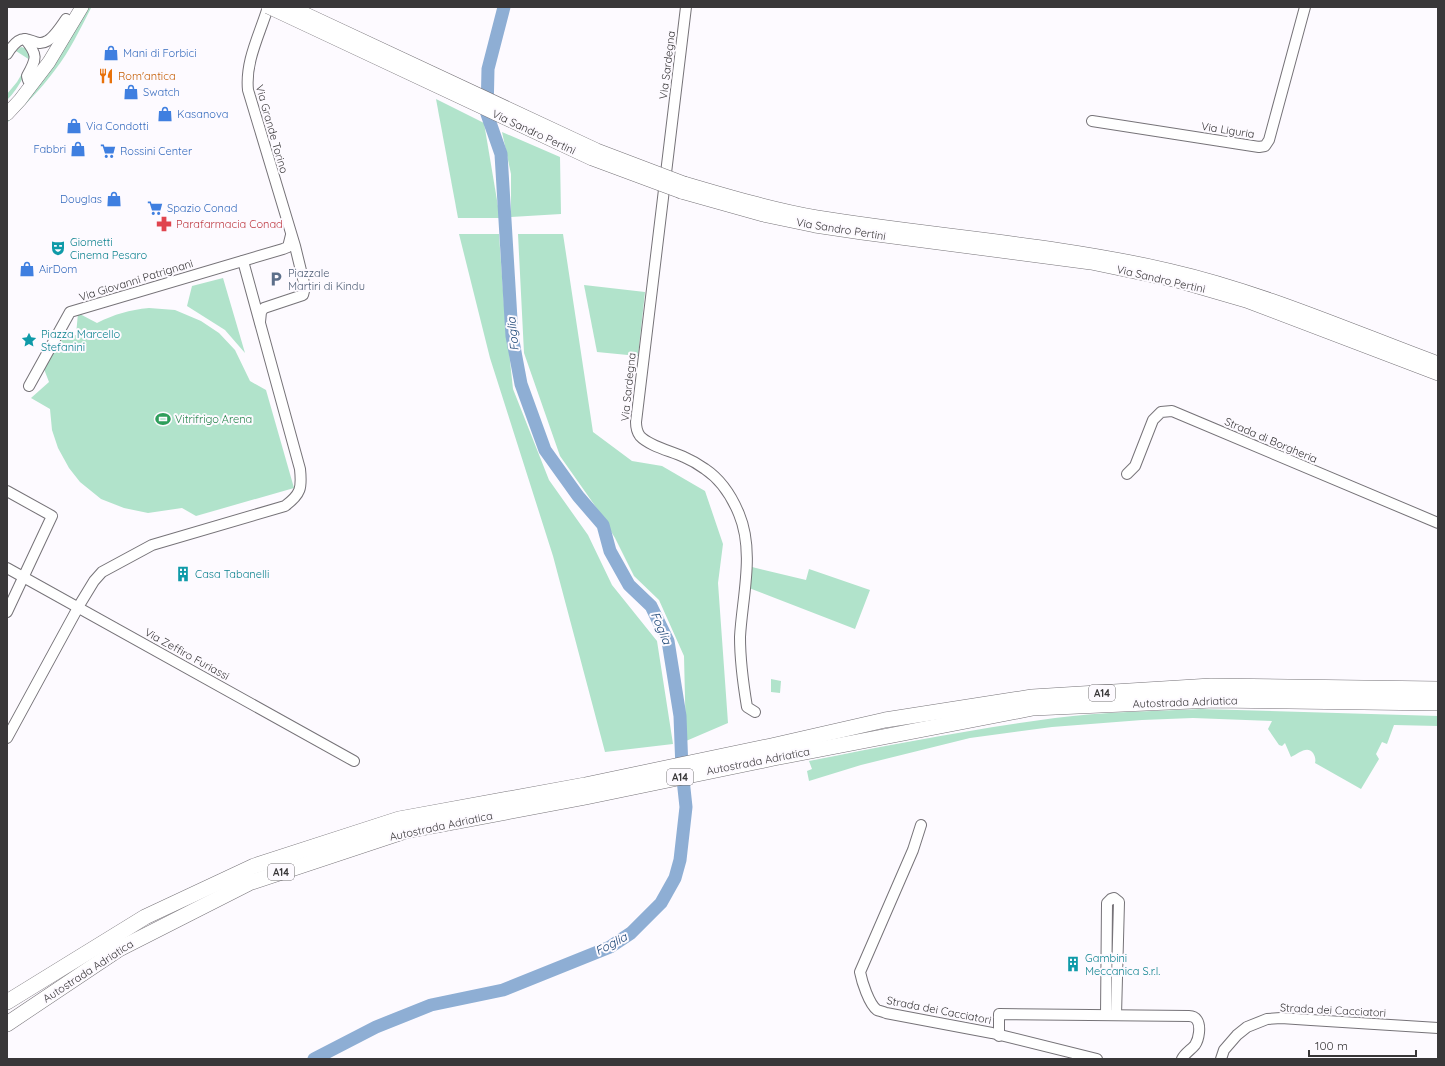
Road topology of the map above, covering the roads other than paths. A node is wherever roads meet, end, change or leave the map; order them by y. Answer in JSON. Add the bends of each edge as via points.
{"nodes":[{"id":1,"x":73,"y":7,"type":"edge"},
{"id":2,"x":82,"y":7,"type":"edge"},
{"id":3,"x":268,"y":7,"type":"edge"},
{"id":4,"x":291,"y":7,"type":"edge"},
{"id":5,"x":686,"y":7,"type":"edge"},
{"id":6,"x":1305,"y":7,"type":"edge"},
{"id":7,"x":66,"y":19,"type":"junction"},
{"id":8,"x":25,"y":39,"type":"junction"},
{"id":9,"x":7,"y":54,"type":"edge"},
{"id":10,"x":28,"y":80,"type":"junction"},
{"id":11,"x":7,"y":106,"type":"edge"},
{"id":12,"x":7,"y":114,"type":"edge"},
{"id":13,"x":1092,"y":121,"type":"dead end"},
{"id":14,"x":682,"y":188,"type":"junction"},
{"id":15,"x":291,"y":235,"type":"junction"},
{"id":16,"x":242,"y":261,"type":"junction"},
{"id":17,"x":260,"y":322,"type":"junction"},
{"id":18,"x":1438,"y":363,"type":"edge"},
{"id":19,"x":1438,"y":374,"type":"edge"},
{"id":20,"x":29,"y":386,"type":"dead end"},
{"id":21,"x":1127,"y":474,"type":"dead end"},
{"id":22,"x":7,"y":491,"type":"edge"},
{"id":23,"x":1438,"y":523,"type":"edge"},
{"id":24,"x":7,"y":568,"type":"edge"},
{"id":25,"x":23,"y":577,"type":"junction"},
{"id":26,"x":78,"y":608,"type":"junction"},
{"id":27,"x":7,"y":612,"type":"edge"},
{"id":28,"x":1438,"y":689,"type":"edge"},
{"id":29,"x":1438,"y":703,"type":"edge"},
{"id":30,"x":755,"y":712,"type":"dead end"},
{"id":31,"x":7,"y":738,"type":"edge"},
{"id":32,"x":772,"y":752,"type":"junction"},
{"id":33,"x":354,"y":761,"type":"dead end"},
{"id":34,"x":585,"y":790,"type":"junction"},
{"id":35,"x":921,"y":825,"type":"dead end"},
{"id":36,"x":7,"y":1002,"type":"edge"},
{"id":37,"x":1111,"y":1015,"type":"junction"},
{"id":38,"x":7,"y":1024,"type":"edge"},
{"id":39,"x":1438,"y":1028,"type":"edge"},
{"id":40,"x":999,"y":1036,"type":"junction"},
{"id":41,"x":1098,"y":1059,"type":"edge"},
{"id":42,"x":1182,"y":1059,"type":"edge"},
{"id":43,"x":1221,"y":1059,"type":"edge"}],
"edges":[{"from":1,"to":7,"type":"main road"},
{"from":2,"to":12,"type":"main road","via":[[50,62]]},
{"from":3,"to":14,"type":"main road","name":"Via Sandro Pertini","bridge":true,"via":[[592,159]]},
{"from":3,"to":15,"type":"street","name":"Via Grande Torino","via":[[246,78]]},
{"from":4,"to":14,"type":"main road","name":"Via Sandro Pertini","bridge":true},
{"from":5,"to":30,"type":"street","name":"Via Sardegna","via":[[636,429],[646,441],[705,469],[721,484],[740,515],[746,540],[747,561],[740,669],[747,707]]},
{"from":6,"to":13,"type":"street","name":"Via Liguria","via":[[1269,140],[1265,146]]},
{"from":7,"to":8,"type":"street","via":[[48,41],[42,43]]},
{"from":7,"to":10,"type":"main road"},
{"from":8,"to":9,"type":"street","via":[[19,40]]},
{"from":8,"to":10,"type":"street","via":[[36,55],[36,61],[27,76]]},
{"from":10,"to":11,"type":"main road"},
{"from":14,"to":18,"type":"main road","name":"Via Sandro Pertini","via":[[815,216],[1087,253],[1170,270],[1251,292]]},
{"from":14,"to":19,"type":"main road","name":"Via Sandro Pertini","via":[[763,215],[815,226],[1091,263],[1177,281],[1246,301]]},
{"from":15,"to":16,"type":"street","via":[[288,247]]},
{"from":15,"to":17,"type":"street","name":"Via Grande Torino","via":[[305,292],[297,298],[264,308]]},
{"from":16,"to":17,"type":"street"},
{"from":16,"to":20,"type":"street","name":"Via Giovanni Patrignani","via":[[70,312]]},
{"from":17,"to":26,"type":"street","via":[[300,469],[302,482],[299,492],[285,506],[272,511],[152,545],[102,572]]},
{"from":21,"to":23,"type":"street","name":"Strada di Borgheria","via":[[1135,466],[1153,420],[1161,412],[1172,411]]},
{"from":22,"to":25,"type":"street","via":[[52,516]]},
{"from":24,"to":25,"type":"street","name":"Via Zeffiro Furiassi"},
{"from":25,"to":26,"type":"street","name":"Via Zeffiro Furiassi"},
{"from":25,"to":27,"type":"street"},
{"from":26,"to":31,"type":"street"},
{"from":26,"to":33,"type":"street","name":"Via Zeffiro Furiassi"},
{"from":28,"to":32,"type":"highway","name":"Autostrada Adriatica","number":"A14","via":[[1211,686],[1032,697],[885,720]]},
{"from":29,"to":32,"type":"highway","name":"Autostrada Adriatica","number":"A14","via":[[1214,700],[1033,708]]},
{"from":32,"to":34,"type":"highway","name":"Autostrada Adriatica","number":"A14"},
{"from":34,"to":36,"type":"highway","name":"Autostrada Adriatica","number":"A14","via":[[400,820],[254,866],[145,917]]},
{"from":34,"to":38,"type":"highway","name":"Autostrada Adriatica","number":"A14","via":[[406,831],[250,883],[119,949]]},
{"from":35,"to":40,"type":"street","name":"Strada dei Cacciatori","via":[[897,889],[860,972],[867,994],[873,1005],[886,1013]]},
{"from":37,"to":37,"type":"street","via":[[1119,902],[1114,898],[1107,903]]},
{"from":37,"to":40,"type":"street","via":[[1000,1014]]},
{"from":37,"to":42,"type":"street","via":[[1194,1017],[1199,1025],[1199,1038]]},
{"from":39,"to":43,"type":"street","name":"Strada dei Cacciatori","via":[[1267,1019],[1247,1026],[1224,1050]]},
{"from":40,"to":41,"type":"street","name":"Strada dei Cacciatori"}]}
